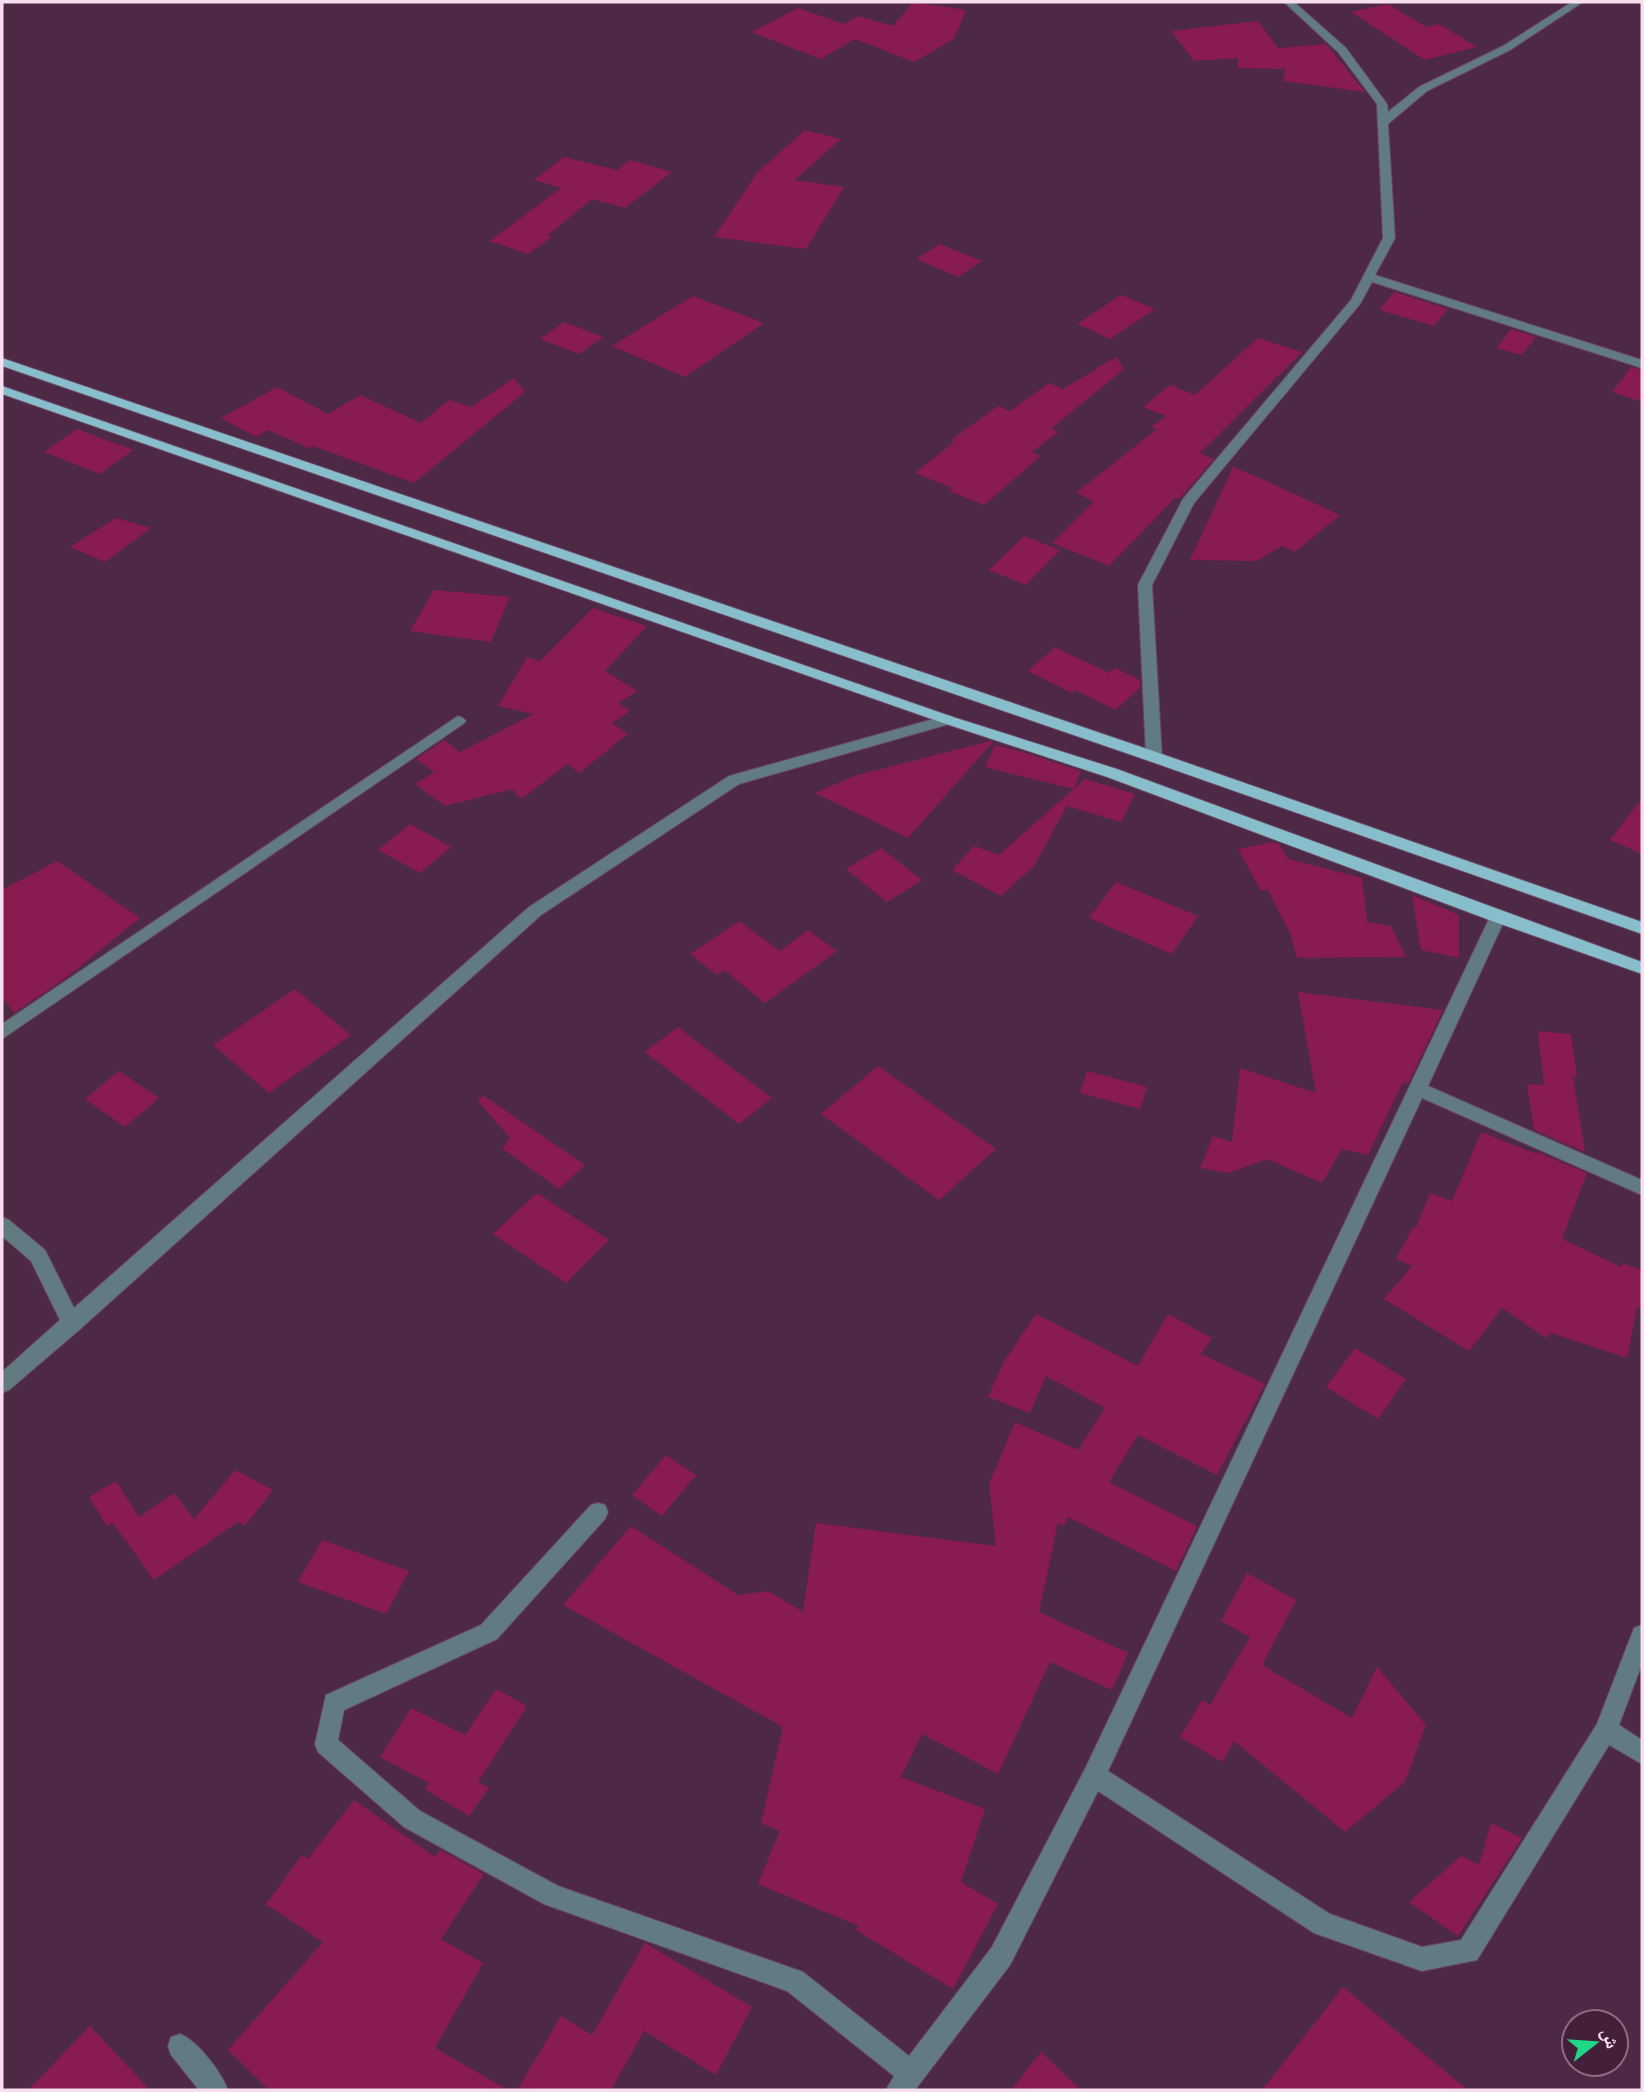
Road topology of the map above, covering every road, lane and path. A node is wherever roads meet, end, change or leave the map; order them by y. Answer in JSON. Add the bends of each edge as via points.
{"nodes":[{"id":1,"x":1289,"y":2,"type":"edge"},
{"id":2,"x":1578,"y":2,"type":"edge"},
{"id":3,"x":1383,"y":123,"type":"junction"},
{"id":4,"x":1368,"y":277,"type":"junction"},
{"id":5,"x":2,"y":362,"type":"edge"},
{"id":6,"x":1642,"y":364,"type":"edge"},
{"id":7,"x":2,"y":390,"type":"edge"},
{"id":8,"x":896,"y":668,"type":"junction"},
{"id":9,"x":878,"y":696,"type":"junction"},
{"id":10,"x":948,"y":720,"type":"junction"},
{"id":11,"x":458,"y":721,"type":"dead end"},
{"id":12,"x":1154,"y":757,"type":"junction"},
{"id":13,"x":1498,"y":917,"type":"junction"},
{"id":14,"x":1642,"y":928,"type":"edge"},
{"id":15,"x":1642,"y":968,"type":"edge"},
{"id":16,"x":2,"y":1032,"type":"edge"},
{"id":17,"x":1418,"y":1089,"type":"junction"},
{"id":18,"x":1642,"y":1188,"type":"edge"},
{"id":19,"x":2,"y":1225,"type":"edge"},
{"id":20,"x":72,"y":1324,"type":"junction"},
{"id":21,"x":2,"y":1384,"type":"edge"},
{"id":22,"x":598,"y":1512,"type":"dead end"},
{"id":23,"x":1642,"y":1635,"type":"edge"},
{"id":24,"x":1606,"y":1730,"type":"junction"},
{"id":25,"x":1642,"y":1753,"type":"edge"},
{"id":26,"x":1094,"y":1775,"type":"junction"},
{"id":27,"x":180,"y":2046,"type":"dead end"},
{"id":28,"x":905,"y":2082,"type":"edge"},
{"id":29,"x":215,"y":2090,"type":"edge"}],
"edges":[{"from":1,"to":3,"type":"street","via":[[1342,50],[1382,104]]},
{"from":2,"to":3,"type":"street","via":[[1496,54],[1433,81],[1402,102]]},
{"from":3,"to":4,"type":"street","via":[[1389,238]]},
{"from":4,"to":6,"type":"street"},
{"from":4,"to":12,"type":"street","via":[[1356,301],[1188,502],[1145,585]]},
{"from":5,"to":8,"type":"main road"},
{"from":7,"to":9,"type":"main road"},
{"from":8,"to":9,"type":"main road"},
{"from":8,"to":12,"type":"main road"},
{"from":9,"to":10,"type":"main road"},
{"from":10,"to":13,"type":"main road","via":[[1112,773]]},
{"from":10,"to":20,"type":"street","via":[[734,780],[535,911]]},
{"from":11,"to":16,"type":"street"},
{"from":12,"to":14,"type":"main road"},
{"from":13,"to":15,"type":"main road"},
{"from":13,"to":17,"type":"street"},
{"from":17,"to":18,"type":"street"},
{"from":17,"to":26,"type":"street"},
{"from":19,"to":20,"type":"street","via":[[38,1256]]},
{"from":20,"to":21,"type":"street"},
{"from":22,"to":28,"type":"street","via":[[489,1632],[334,1703],[326,1744],[412,1819],[552,1896],[794,1981]]},
{"from":23,"to":24,"type":"street"},
{"from":24,"to":25,"type":"street"},
{"from":24,"to":26,"type":"street","via":[[1468,1951],[1422,1959],[1323,1924]]},
{"from":26,"to":28,"type":"street","via":[[1001,1956]]},
{"from":27,"to":29,"type":"street"}]}
